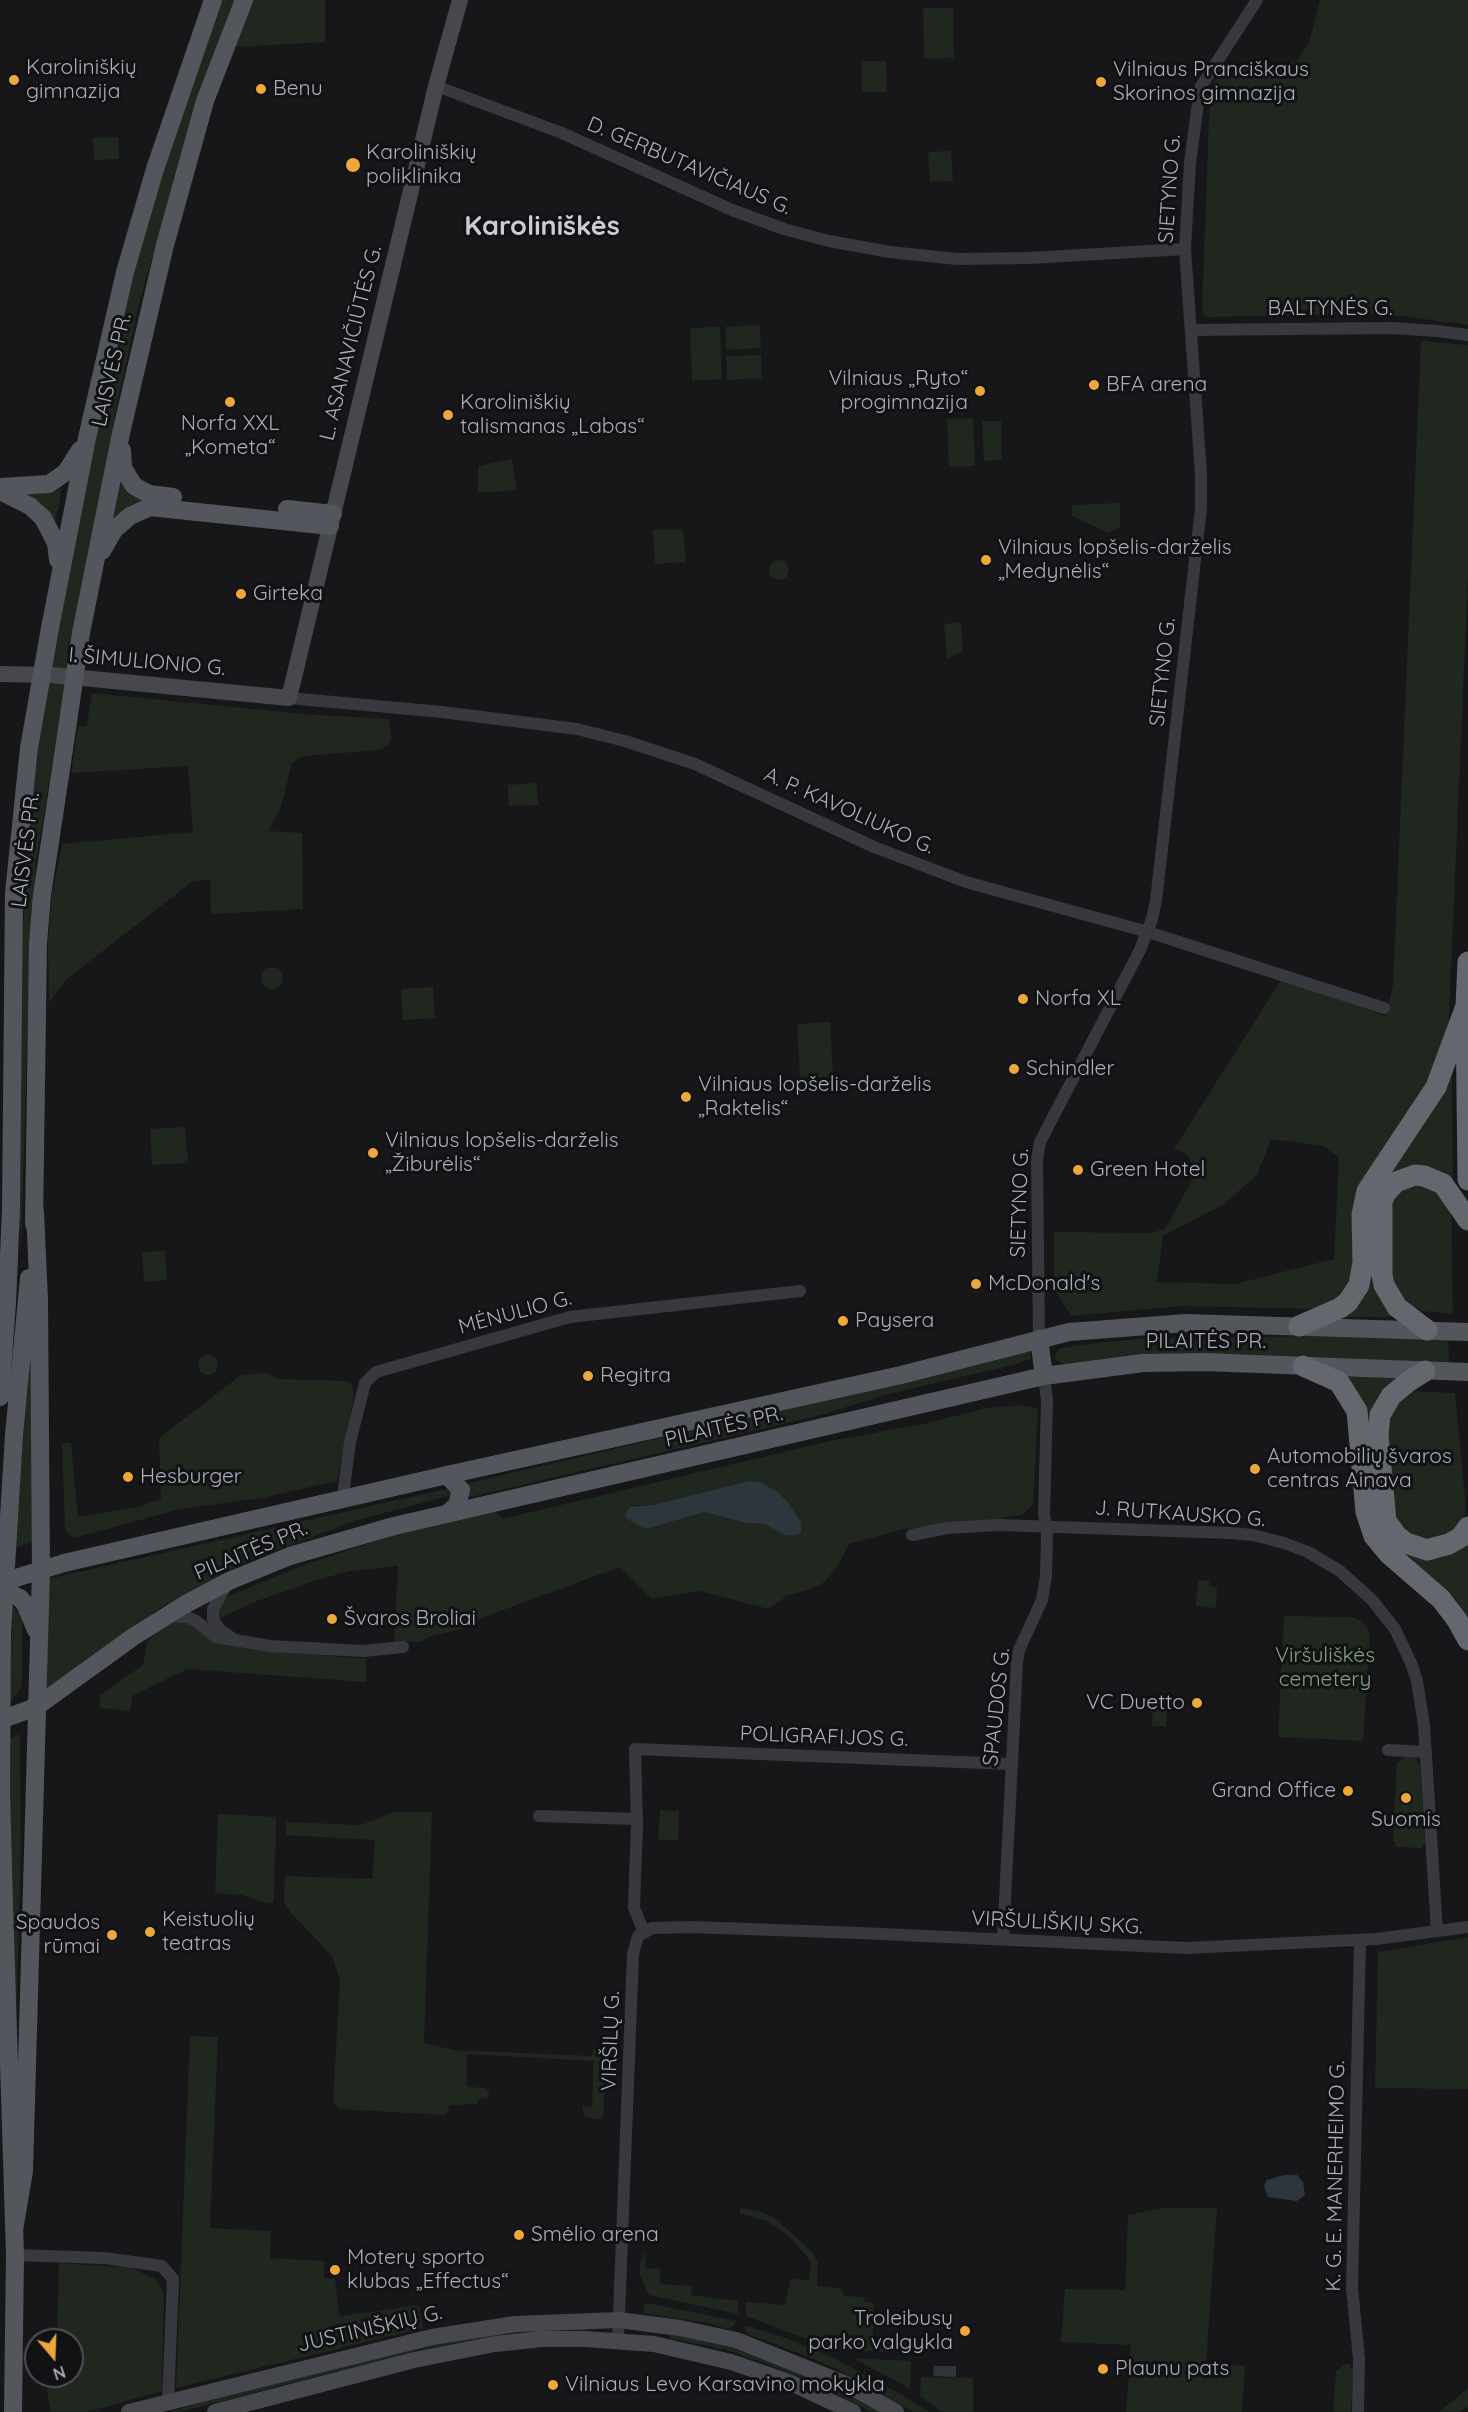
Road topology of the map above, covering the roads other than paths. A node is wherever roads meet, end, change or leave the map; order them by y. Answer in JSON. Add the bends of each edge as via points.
{"nodes":[{"id":1,"x":213,"y":0,"type":"edge"},
{"id":2,"x":244,"y":0,"type":"edge"},
{"id":3,"x":459,"y":0,"type":"edge"},
{"id":4,"x":1257,"y":0,"type":"edge"},
{"id":5,"x":436,"y":86,"type":"junction"},
{"id":6,"x":1185,"y":249,"type":"junction"},
{"id":7,"x":1191,"y":330,"type":"junction"},
{"id":8,"x":1463,"y":334,"type":"edge"},
{"id":9,"x":121,"y":433,"type":"junction"},
{"id":10,"x":87,"y":438,"type":"junction"},
{"id":11,"x":0,"y":489,"type":"edge"},
{"id":12,"x":331,"y":520,"type":"junction"},
{"id":13,"x":60,"y":571,"type":"junction"},
{"id":14,"x":92,"y":572,"type":"junction"},
{"id":15,"x":0,"y":674,"type":"edge"},
{"id":16,"x":289,"y":698,"type":"junction"},
{"id":17,"x":1148,"y":932,"type":"junction"},
{"id":18,"x":1468,"y":962,"type":"edge"},
{"id":19,"x":1466,"y":1005,"type":"junction"},
{"id":20,"x":1384,"y":1008,"type":"dead end"},
{"id":21,"x":1468,"y":1180,"type":"edge"},
{"id":22,"x":11,"y":1209,"type":"junction"},
{"id":23,"x":35,"y":1212,"type":"junction"},
{"id":24,"x":1468,"y":1221,"type":"edge"},
{"id":25,"x":0,"y":1266,"type":"edge"},
{"id":26,"x":800,"y":1291,"type":"dead end"},
{"id":27,"x":1299,"y":1326,"type":"junction"},
{"id":28,"x":1430,"y":1330,"type":"junction"},
{"id":29,"x":1468,"y":1332,"type":"edge"},
{"id":30,"x":1040,"y":1339,"type":"junction"},
{"id":31,"x":1303,"y":1366,"type":"junction"},
{"id":32,"x":1432,"y":1371,"type":"junction"},
{"id":33,"x":1468,"y":1372,"type":"edge"},
{"id":34,"x":1044,"y":1376,"type":"junction"},
{"id":35,"x":0,"y":1397,"type":"edge"},
{"id":36,"x":447,"y":1475,"type":"junction"},
{"id":37,"x":346,"y":1499,"type":"junction"},
{"id":38,"x":447,"y":1514,"type":"junction"},
{"id":39,"x":1045,"y":1526,"type":"junction"},
{"id":40,"x":1468,"y":1527,"type":"edge"},
{"id":41,"x":912,"y":1534,"type":"dead end"},
{"id":42,"x":41,"y":1570,"type":"junction"},
{"id":43,"x":229,"y":1581,"type":"junction"},
{"id":44,"x":0,"y":1583,"type":"edge"},
{"id":45,"x":0,"y":1589,"type":"edge"},
{"id":46,"x":166,"y":1616,"type":"junction"},
{"id":47,"x":38,"y":1637,"type":"junction"},
{"id":48,"x":1468,"y":1640,"type":"edge"},
{"id":49,"x":241,"y":1642,"type":"junction"},
{"id":50,"x":403,"y":1647,"type":"dead end"},
{"id":51,"x":36,"y":1707,"type":"junction"},
{"id":52,"x":3,"y":1719,"type":"edge"},
{"id":53,"x":1388,"y":1750,"type":"dead end"},
{"id":54,"x":1426,"y":1752,"type":"junction"},
{"id":55,"x":1010,"y":1764,"type":"junction"},
{"id":56,"x":539,"y":1816,"type":"dead end"},
{"id":57,"x":637,"y":1819,"type":"junction"},
{"id":58,"x":1468,"y":1927,"type":"edge"},
{"id":59,"x":1437,"y":1930,"type":"junction"},
{"id":60,"x":644,"y":1932,"type":"junction"},
{"id":61,"x":1003,"y":1940,"type":"junction"},
{"id":62,"x":1360,"y":1941,"type":"junction"},
{"id":63,"x":14,"y":2230,"type":"junction"},
{"id":64,"x":15,"y":2255,"type":"junction"},
{"id":65,"x":619,"y":2320,"type":"junction"},
{"id":66,"x":618,"y":2340,"type":"junction"},
{"id":67,"x":168,"y":2402,"type":"junction"},
{"id":68,"x":13,"y":2412,"type":"edge"},
{"id":69,"x":129,"y":2412,"type":"edge"},
{"id":70,"x":215,"y":2412,"type":"edge"},
{"id":71,"x":853,"y":2412,"type":"edge"},
{"id":72,"x":896,"y":2412,"type":"edge"},
{"id":73,"x":1358,"y":2412,"type":"edge"}],
"edges":[{"from":1,"to":10,"type":"main road","name":"LAISVĖS PR.","via":[[143,209]]},
{"from":2,"to":9,"type":"main road","name":"LAISVĖS PR.","via":[[205,101]]},
{"from":3,"to":5,"type":"main road","name":"L. ASANAVIČIŪTĖS G."},
{"from":4,"to":6,"type":"street","name":"SIETYNO G.","via":[[1200,88]]},
{"from":5,"to":6,"type":"street","name":"D. GERBUTAVIČIAUS G.","via":[[562,133],[732,210],[830,241],[957,259]]},
{"from":5,"to":12,"type":"main road","name":"L. ASANAVIČIŪTĖS G."},
{"from":6,"to":7,"type":"street","name":"SIETYNO G."},
{"from":7,"to":8,"type":"street","name":"BALTYNĖS G.","via":[[1393,328]]},
{"from":7,"to":17,"type":"street","name":"SIETYNO G.","via":[[1201,508],[1158,882]]},
{"from":9,"to":12,"type":"main road","via":[[127,478],[149,495]]},
{"from":9,"to":14,"type":"main road","name":"LAISVĖS PR."},
{"from":10,"to":11,"type":"main road","via":[[74,462],[49,484]]},
{"from":10,"to":13,"type":"main road","name":"LAISVĖS PR."},
{"from":11,"to":13,"type":"main road","via":[[43,518],[56,543]]},
{"from":12,"to":14,"type":"main road","via":[[150,507],[130,516],[114,530]]},
{"from":12,"to":16,"type":"main road","name":"L. ASANAVIČIŪTĖS G."},
{"from":13,"to":22,"type":"main road","name":"LAISVĖS PR.","bridge":true,"via":[[28,748],[14,893]]},
{"from":14,"to":23,"type":"main road","name":"LAISVĖS PR.","bridge":true,"via":[[45,872],[38,943]]},
{"from":15,"to":16,"type":"main road","name":"I. ŠIMULIONIO G.","via":[[51,675]]},
{"from":16,"to":17,"type":"street","name":"A. P. KAVOLIUKO G.","via":[[577,729],[625,741],[695,764],[921,866],[995,891]]},
{"from":17,"to":20,"type":"street","name":"A. P. KAVOLIUKO G."},
{"from":17,"to":30,"type":"street","name":"SIETYNO G.","via":[[1040,1142]]},
{"from":18,"to":19,"type":"highway"},
{"from":19,"to":21,"type":"highway"},
{"from":19,"to":27,"type":"highway","via":[[1436,1087],[1367,1191],[1362,1215],[1364,1262],[1359,1285],[1340,1308]]},
{"from":22,"to":25,"type":"main road","name":"LAISVĖS PR."},
{"from":22,"to":35,"type":"main road","name":"LAISVĖS PR."},
{"from":23,"to":42,"type":"main road"},
{"from":23,"to":63,"type":"main road","name":"LAISVĖS PR.","bridge":true,"via":[[14,1435],[2,1632],[1,1791]]},
{"from":24,"to":28,"type":"highway","via":[[1443,1184],[1424,1176],[1396,1182],[1382,1202],[1384,1285],[1397,1307]]},
{"from":26,"to":37,"type":"street","name":"MĖNULIO G.","via":[[570,1317],[376,1372],[365,1383],[350,1442]]},
{"from":27,"to":28,"type":"main road","name":"PILAITĖS PR."},
{"from":27,"to":30,"type":"main road","name":"PILAITĖS PR.","via":[[1186,1323],[1087,1329]]},
{"from":28,"to":29,"type":"main road","name":"PILAITĖS PR."},
{"from":30,"to":34,"type":"main road"},
{"from":30,"to":36,"type":"main road","name":"PILAITĖS PR.","via":[[901,1375]]},
{"from":31,"to":32,"type":"main road","name":"PILAITĖS PR."},
{"from":31,"to":34,"type":"main road","name":"PILAITĖS PR.","via":[[1143,1363]]},
{"from":31,"to":48,"type":"highway","via":[[1339,1382],[1358,1411],[1366,1512],[1374,1536],[1441,1599]]},
{"from":32,"to":33,"type":"main road","name":"PILAITĖS PR."},
{"from":32,"to":40,"type":"highway","via":[[1409,1381],[1391,1396],[1380,1415],[1377,1435],[1386,1521],[1406,1543],[1427,1550],[1449,1545]]},
{"from":34,"to":38,"type":"main road","name":"PILAITĖS PR."},
{"from":34,"to":39,"type":"street","name":"SPAUDOS G."},
{"from":36,"to":37,"type":"main road","name":"PILAITĖS PR."},
{"from":36,"to":38,"type":"main road","via":[[457,1484],[460,1496]]},
{"from":37,"to":42,"type":"main road","name":"PILAITĖS PR."},
{"from":38,"to":43,"type":"main road","name":"PILAITĖS PR.","via":[[315,1547]]},
{"from":39,"to":41,"type":"street","name":"J. RUTKAUSKO G.","via":[[948,1528]]},
{"from":39,"to":54,"type":"street","name":"J. RUTKAUSKO G.","via":[[1253,1535],[1322,1559],[1357,1585],[1395,1629],[1417,1681]]},
{"from":39,"to":55,"type":"street","name":"SPAUDOS G.","via":[[1045,1587],[1018,1656]]},
{"from":42,"to":44,"type":"main road","name":"PILAITĖS PR."},
{"from":42,"to":47,"type":"main road"},
{"from":43,"to":46,"type":"main road","name":"PILAITĖS PR."},
{"from":43,"to":49,"type":"street","via":[[216,1600],[213,1619],[220,1630]]},
{"from":45,"to":47,"type":"main road","via":[[25,1604]]},
{"from":46,"to":49,"type":"street","via":[[186,1617],[216,1637]]},
{"from":46,"to":51,"type":"main road","name":"PILAITĖS PR."},
{"from":47,"to":51,"type":"main road"},
{"from":49,"to":50,"type":"street","via":[[363,1652]]},
{"from":51,"to":52,"type":"main road","name":"PILAITĖS PR."},
{"from":51,"to":63,"type":"main road","via":[[24,2171]]},
{"from":53,"to":54,"type":"street"},
{"from":54,"to":59,"type":"street","name":"J. RUTKAUSKO G."},
{"from":55,"to":57,"type":"street","name":"POLIGRAFIJOS G.","via":[[635,1749]]},
{"from":55,"to":61,"type":"street","name":"SPAUDOS G."},
{"from":56,"to":57,"type":"street"},
{"from":57,"to":60,"type":"street","via":[[634,1908]]},
{"from":58,"to":59,"type":"street","name":"VIRŠULIŠKIŲ SKG."},
{"from":59,"to":62,"type":"street","name":"VIRŠULIŠKIŲ SKG."},
{"from":60,"to":61,"type":"street","name":"VIRŠULIŠKIŲ SKG.","via":[[662,1927],[691,1927]]},
{"from":60,"to":65,"type":"street","name":"VIRŠILŲ G.","via":[[638,1936],[633,1954]]},
{"from":61,"to":62,"type":"street","name":"VIRŠULIŠKIŲ SKG.","via":[[1187,1948]]},
{"from":62,"to":73,"type":"street","name":"K. G. E. MANERHEIMO G.","via":[[1352,2288],[1359,2359]]},
{"from":63,"to":64,"type":"main road","name":"LAISVĖS PR."},
{"from":64,"to":67,"type":"street","via":[[104,2258],[162,2266],[173,2279]]},
{"from":64,"to":68,"type":"main road","name":"LAISVĖS PR."},
{"from":65,"to":66,"type":"street","name":"VIRŠILŲ G."},
{"from":65,"to":67,"type":"main road","name":"JUSTINIŠKIŲ G.","via":[[526,2323],[465,2331],[385,2347]]},
{"from":65,"to":72,"type":"main road","name":"JUSTINIŠKIŲ G.","via":[[736,2340],[846,2384]]},
{"from":66,"to":70,"type":"main road","name":"JUSTINIŠKIŲ G.","via":[[542,2339],[495,2344],[414,2360]]},
{"from":66,"to":71,"type":"main road","name":"JUSTINIŠKIŲ G.","via":[[731,2362],[789,2382]]},
{"from":67,"to":69,"type":"main road","name":"JUSTINIŠKIŲ G."}]}
